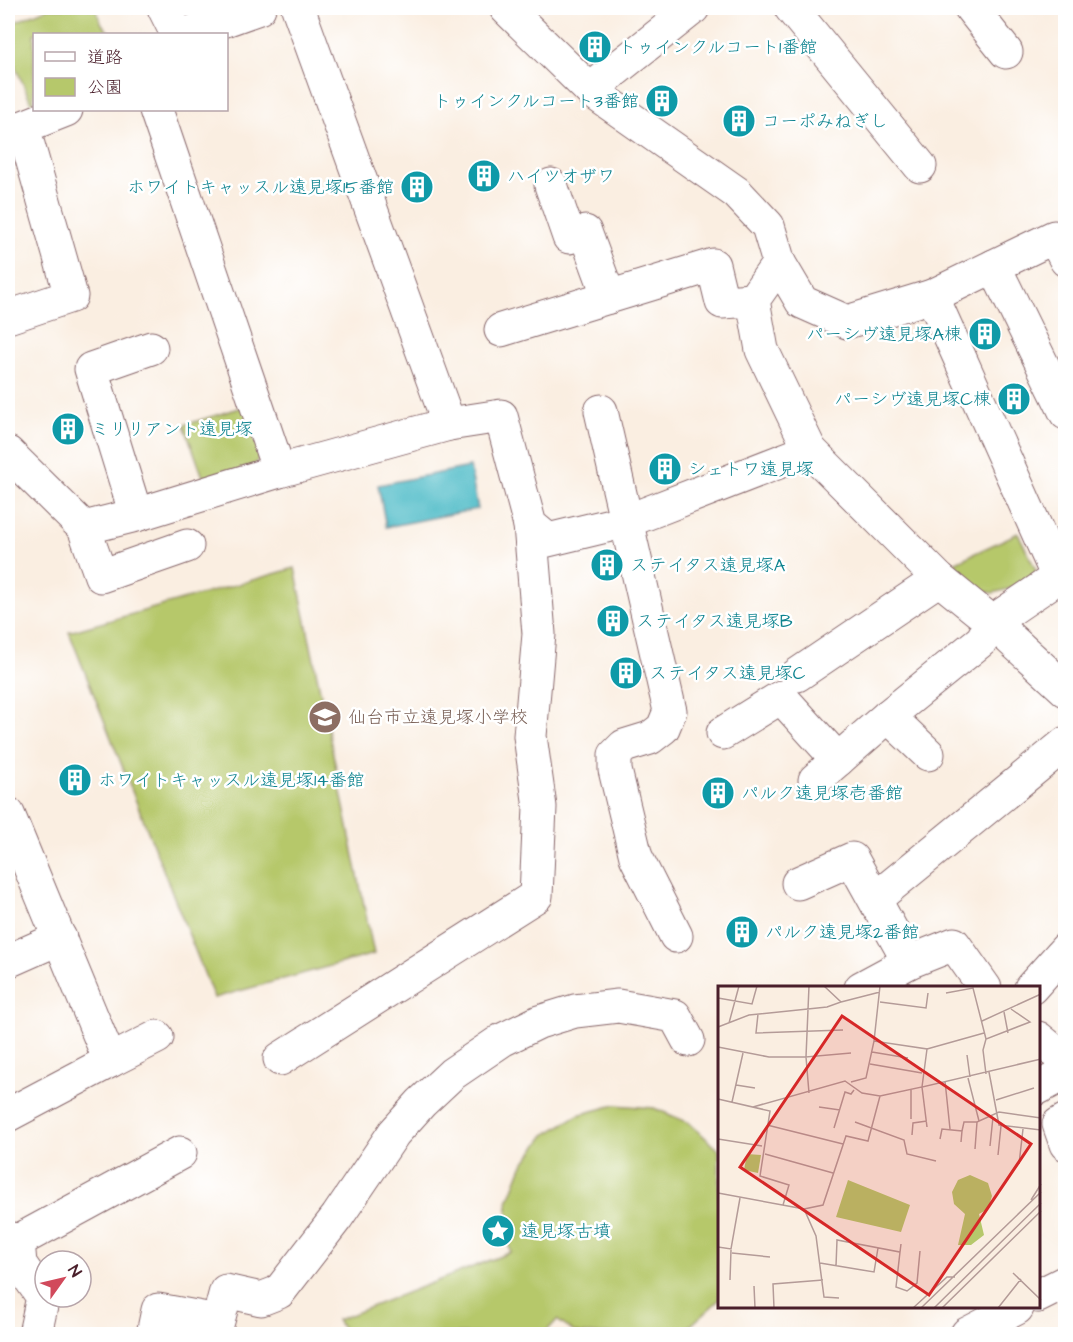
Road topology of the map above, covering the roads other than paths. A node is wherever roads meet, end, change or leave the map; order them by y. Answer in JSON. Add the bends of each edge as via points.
{"nodes":[{"id":1,"x":164,"y":8,"type":"edge"},
{"id":2,"x":259,"y":8,"type":"edge"},
{"id":3,"x":298,"y":8,"type":"edge"},
{"id":4,"x":506,"y":8,"type":"edge"},
{"id":5,"x":693,"y":8,"type":"edge"},
{"id":6,"x":791,"y":8,"type":"edge"},
{"id":7,"x":971,"y":8,"type":"edge"},
{"id":8,"x":176,"y":33,"type":"edge"},
{"id":9,"x":189,"y":33,"type":"edge"},
{"id":10,"x":1006,"y":52,"type":"dead end"},
{"id":11,"x":590,"y":90,"type":"junction"},
{"id":12,"x":63,"y":111,"type":"edge"},
{"id":13,"x":156,"y":111,"type":"edge"},
{"id":14,"x":920,"y":166,"type":"dead end"},
{"id":15,"x":551,"y":185,"type":"dead end"},
{"id":16,"x":1062,"y":243,"type":"edge"},
{"id":17,"x":779,"y":263,"type":"junction"},
{"id":18,"x":994,"y":266,"type":"junction"},
{"id":19,"x":932,"y":296,"type":"junction"},
{"id":20,"x":609,"y":297,"type":"junction"},
{"id":21,"x":753,"y":300,"type":"junction"},
{"id":22,"x":8,"y":317,"type":"edge"},
{"id":23,"x":501,"y":330,"type":"dead end"},
{"id":24,"x":151,"y":348,"type":"dead end"},
{"id":25,"x":601,"y":411,"type":"dead end"},
{"id":26,"x":1065,"y":413,"type":"edge"},
{"id":27,"x":449,"y":424,"type":"junction"},
{"id":28,"x":810,"y":450,"type":"junction"},
{"id":29,"x":8,"y":453,"type":"edge"},
{"id":30,"x":279,"y":471,"type":"junction"},
{"id":31,"x":136,"y":515,"type":"junction"},
{"id":32,"x":627,"y":521,"type":"junction"},
{"id":33,"x":530,"y":525,"type":"junction"},
{"id":34,"x":84,"y":528,"type":"junction"},
{"id":35,"x":187,"y":546,"type":"dead end"},
{"id":36,"x":1062,"y":576,"type":"edge"},
{"id":37,"x":939,"y":579,"type":"junction"},
{"id":38,"x":992,"y":622,"type":"junction"},
{"id":39,"x":797,"y":675,"type":"dead end"},
{"id":40,"x":1065,"y":690,"type":"edge"},
{"id":41,"x":888,"y":716,"type":"junction"},
{"id":42,"x":723,"y":733,"type":"dead end"},
{"id":43,"x":1065,"y":743,"type":"edge"},
{"id":44,"x":928,"y":754,"type":"dead end"},
{"id":45,"x":8,"y":814,"type":"edge"},
{"id":46,"x":798,"y":883,"type":"dead end"},
{"id":47,"x":875,"y":899,"type":"junction"},
{"id":48,"x":676,"y":936,"type":"dead end"},
{"id":49,"x":60,"y":938,"type":"junction"},
{"id":50,"x":1065,"y":950,"type":"edge"},
{"id":51,"x":8,"y":961,"type":"edge"},
{"id":52,"x":909,"y":962,"type":"junction"},
{"id":53,"x":865,"y":986,"type":"edge"},
{"id":54,"x":984,"y":986,"type":"edge"},
{"id":55,"x":1033,"y":986,"type":"edge"},
{"id":56,"x":157,"y":1037,"type":"dead end"},
{"id":57,"x":688,"y":1040,"type":"dead end"},
{"id":58,"x":1040,"y":1040,"type":"edge"},
{"id":59,"x":280,"y":1059,"type":"dead end"},
{"id":60,"x":110,"y":1060,"type":"junction"},
{"id":61,"x":1065,"y":1061,"type":"edge"},
{"id":62,"x":1065,"y":1073,"type":"edge"},
{"id":63,"x":1040,"y":1087,"type":"edge"},
{"id":64,"x":8,"y":1115,"type":"edge"},
{"id":65,"x":180,"y":1153,"type":"dead end"},
{"id":66,"x":13,"y":1240,"type":"edge"},
{"id":67,"x":1065,"y":1282,"type":"edge"},
{"id":68,"x":1040,"y":1295,"type":"edge"},
{"id":69,"x":1015,"y":1309,"type":"edge"},
{"id":70,"x":35,"y":1335,"type":"edge"},
{"id":71,"x":153,"y":1335,"type":"edge"},
{"id":72,"x":967,"y":1335,"type":"edge"}],
"edges":[{"from":1,"to":8,"type":"street"},
{"from":2,"to":9,"type":"street"},
{"from":3,"to":27,"type":"street"},
{"from":4,"to":11,"type":"street"},
{"from":5,"to":11,"type":"street"},
{"from":6,"to":14,"type":"street"},
{"from":7,"to":10,"type":"street"},
{"from":11,"to":17,"type":"street","via":[[736,194],[768,226]]},
{"from":12,"to":22,"type":"street","via":[[23,127],[71,296]]},
{"from":13,"to":30,"type":"street"},
{"from":15,"to":20,"type":"street","via":[[569,237],[585,232]]},
{"from":16,"to":18,"type":"street"},
{"from":17,"to":19,"type":"street","via":[[802,302],[847,322]]},
{"from":17,"to":21,"type":"street"},
{"from":18,"to":19,"type":"street"},
{"from":18,"to":26,"type":"street"},
{"from":19,"to":36,"type":"street"},
{"from":20,"to":21,"type":"street","via":[[713,266],[722,303]]},
{"from":20,"to":23,"type":"street"},
{"from":21,"to":28,"type":"street","via":[[762,350]]},
{"from":24,"to":31,"type":"street","via":[[91,369]]},
{"from":25,"to":32,"type":"street"},
{"from":27,"to":30,"type":"street"},
{"from":27,"to":33,"type":"street","via":[[501,416]]},
{"from":28,"to":32,"type":"street"},
{"from":28,"to":37,"type":"street"},
{"from":29,"to":34,"type":"street"},
{"from":30,"to":31,"type":"street"},
{"from":31,"to":34,"type":"street"},
{"from":32,"to":33,"type":"street","via":[[548,540]]},
{"from":32,"to":48,"type":"street","via":[[670,711],[663,728],[650,738],[624,746],[615,755],[615,770],[636,857]]},
{"from":33,"to":59,"type":"street","via":[[539,634],[530,736],[540,807],[536,896]]},
{"from":34,"to":35,"type":"street","via":[[101,576]]},
{"from":36,"to":38,"type":"street"},
{"from":37,"to":38,"type":"street"},
{"from":37,"to":39,"type":"street"},
{"from":38,"to":40,"type":"street"},
{"from":38,"to":41,"type":"street","via":[[982,640]]},
{"from":41,"to":42,"type":"street","via":[[826,770],[782,697]]},
{"from":41,"to":44,"type":"street"},
{"from":43,"to":47,"type":"street"},
{"from":45,"to":49,"type":"street"},
{"from":46,"to":47,"type":"street","via":[[852,859]]},
{"from":47,"to":52,"type":"street"},
{"from":49,"to":51,"type":"street"},
{"from":49,"to":60,"type":"street"},
{"from":50,"to":55,"type":"street"},
{"from":52,"to":53,"type":"street"},
{"from":52,"to":54,"type":"street","via":[[954,944]]},
{"from":56,"to":60,"type":"street"},
{"from":57,"to":71,"type":"street","via":[[675,1016],[618,1006],[575,1011],[539,1022],[502,1040],[453,1074],[394,1133],[337,1217],[279,1292],[261,1299],[226,1291],[218,1321],[158,1310]]},
{"from":58,"to":61,"type":"street"},
{"from":60,"to":64,"type":"street"},
{"from":62,"to":63,"type":"street"},
{"from":65,"to":66,"type":"street"},
{"from":66,"to":70,"type":"street","via":[[20,1264],[43,1297]]},
{"from":67,"to":68,"type":"street"},
{"from":69,"to":72,"type":"street"}]}
